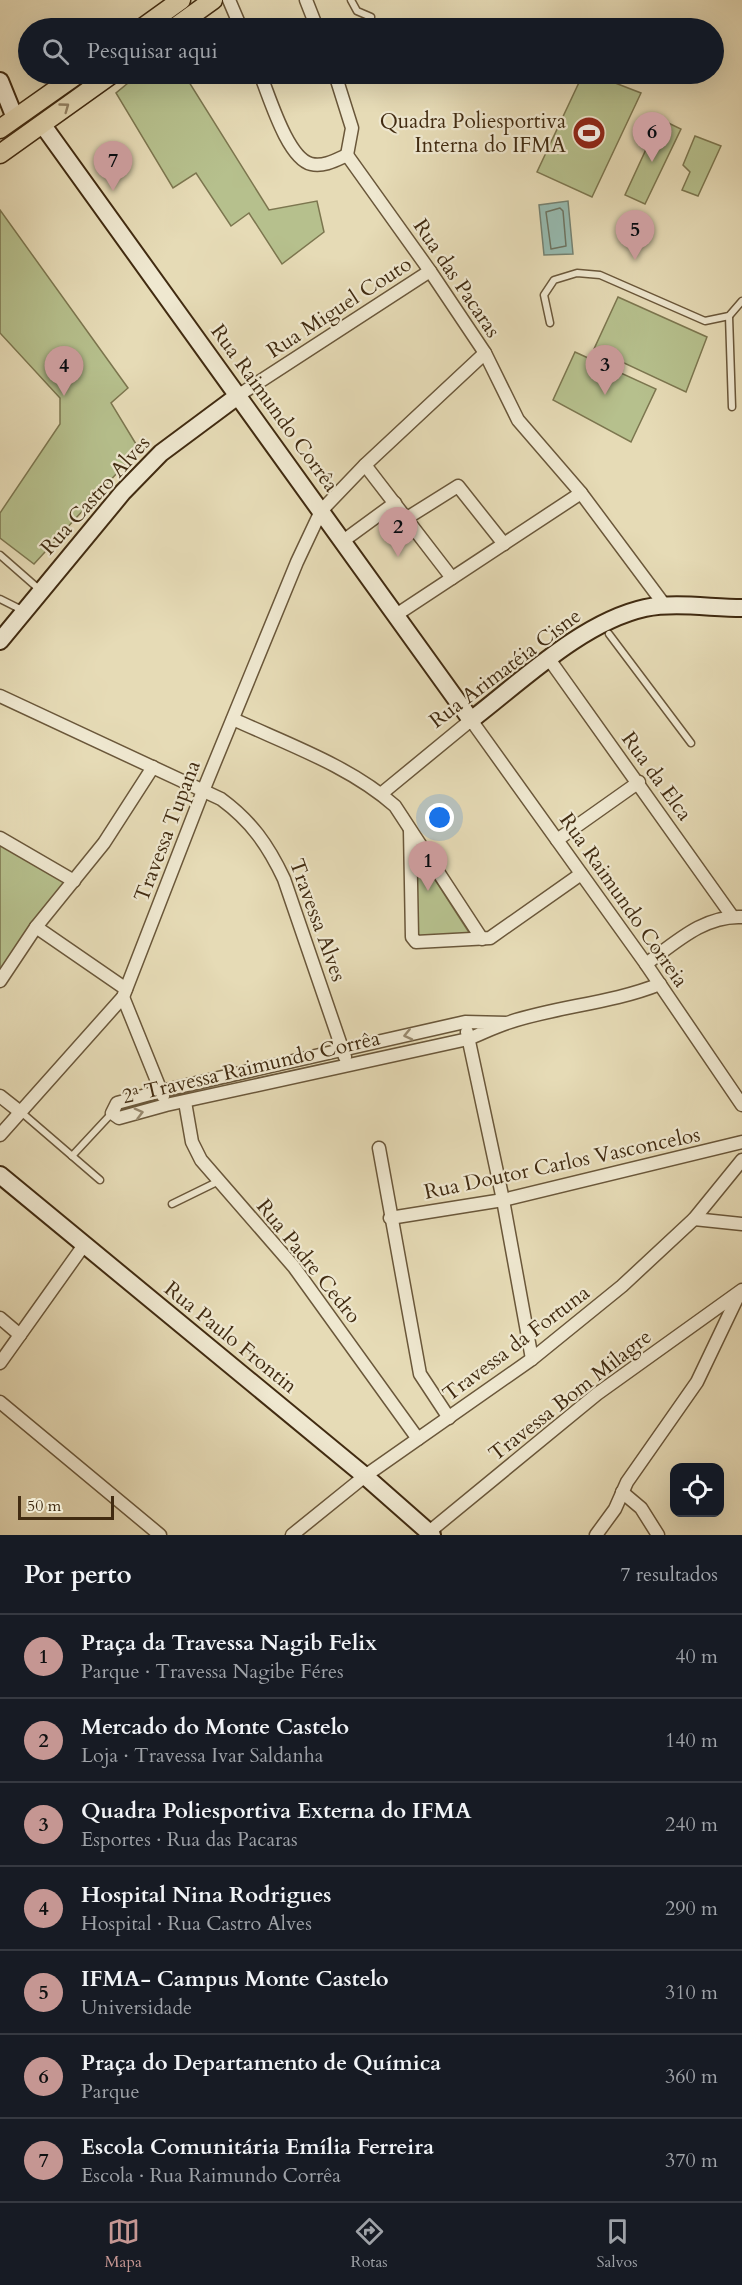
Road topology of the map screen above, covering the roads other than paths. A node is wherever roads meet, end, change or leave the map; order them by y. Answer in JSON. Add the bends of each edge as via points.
{"nodes":[{"id":1,"x":181,"y":0,"type":"edge"},
{"id":2,"x":213,"y":0,"type":"edge"},
{"id":3,"x":229,"y":0,"type":"edge"},
{"id":4,"x":306,"y":0,"type":"edge"},
{"id":5,"x":351,"y":0,"type":"edge"},
{"id":6,"x":371,"y":17,"type":"dead end"},
{"id":7,"x":156,"y":18,"type":"edge"},
{"id":8,"x":188,"y":18,"type":"edge"},
{"id":9,"x":237,"y":18,"type":"edge"},
{"id":10,"x":313,"y":18,"type":"edge"},
{"id":11,"x":0,"y":81,"type":"edge"},
{"id":12,"x":64,"y":84,"type":"edge"},
{"id":13,"x":96,"y":84,"type":"edge"},
{"id":14,"x":264,"y":84,"type":"edge"},
{"id":15,"x":337,"y":84,"type":"edge"},
{"id":16,"x":7,"y":123,"type":"edge"},
{"id":17,"x":42,"y":124,"type":"junction"},
{"id":18,"x":0,"y":154,"type":"edge"},
{"id":19,"x":347,"y":155,"type":"junction"},
{"id":20,"x":430,"y":271,"type":"junction"},
{"id":21,"x":742,"y":301,"type":"edge"},
{"id":22,"x":729,"y":316,"type":"junction"},
{"id":23,"x":550,"y":322,"type":"dead end"},
{"id":24,"x":485,"y":353,"type":"junction"},
{"id":25,"x":239,"y":395,"type":"junction"},
{"id":26,"x":732,"y":406,"type":"dead end"},
{"id":27,"x":365,"y":465,"type":"junction"},
{"id":28,"x":581,"y":494,"type":"junction"},
{"id":29,"x":395,"y":503,"type":"junction"},
{"id":30,"x":321,"y":511,"type":"junction"},
{"id":31,"x":407,"y":519,"type":"junction"},
{"id":32,"x":343,"y":541,"type":"junction"},
{"id":33,"x":504,"y":544,"type":"junction"},
{"id":34,"x":0,"y":555,"type":"edge"},
{"id":35,"x":452,"y":578,"type":"junction"},
{"id":36,"x":40,"y":591,"type":"junction"},
{"id":37,"x":0,"y":599,"type":"edge"},
{"id":38,"x":666,"y":607,"type":"junction"},
{"id":39,"x":742,"y":608,"type":"edge"},
{"id":40,"x":24,"y":611,"type":"junction"},
{"id":41,"x":396,"y":615,"type":"junction"},
{"id":42,"x":605,"y":629,"type":"junction"},
{"id":43,"x":0,"y":641,"type":"edge"},
{"id":44,"x":549,"y":659,"type":"junction"},
{"id":45,"x":0,"y":696,"type":"edge"},
{"id":46,"x":233,"y":719,"type":"junction"},
{"id":47,"x":471,"y":720,"type":"junction"},
{"id":48,"x":691,"y":743,"type":"dead end"},
{"id":49,"x":153,"y":767,"type":"junction"},
{"id":50,"x":639,"y":782,"type":"junction"},
{"id":51,"x":203,"y":791,"type":"junction"},
{"id":52,"x":381,"y":794,"type":"junction"},
{"id":53,"x":410,"y":829,"type":"junction"},
{"id":54,"x":0,"y":838,"type":"edge"},
{"id":55,"x":557,"y":840,"type":"junction"},
{"id":56,"x":581,"y":874,"type":"junction"},
{"id":57,"x":74,"y":881,"type":"junction"},
{"id":58,"x":737,"y":916,"type":"edge"},
{"id":59,"x":36,"y":927,"type":"junction"},
{"id":60,"x":482,"y":939,"type":"junction"},
{"id":61,"x":646,"y":964,"type":"junction"},
{"id":62,"x":1,"y":979,"type":"edge"},
{"id":63,"x":660,"y":984,"type":"junction"},
{"id":64,"x":124,"y":993,"type":"junction"},
{"id":65,"x":465,"y":1022,"type":"junction"},
{"id":66,"x":507,"y":1023,"type":"junction"},
{"id":67,"x":468,"y":1039,"type":"junction"},
{"id":68,"x":343,"y":1050,"type":"junction"},
{"id":69,"x":348,"y":1065,"type":"junction"},
{"id":70,"x":161,"y":1091,"type":"junction"},
{"id":71,"x":0,"y":1096,"type":"edge"},
{"id":72,"x":185,"y":1102,"type":"junction"},
{"id":73,"x":166,"y":1105,"type":"junction"},
{"id":74,"x":742,"y":1105,"type":"edge"},
{"id":75,"x":19,"y":1111,"type":"junction"},
{"id":76,"x":112,"y":1113,"type":"junction"},
{"id":77,"x":0,"y":1135,"type":"edge"},
{"id":78,"x":742,"y":1142,"type":"edge"},
{"id":79,"x":379,"y":1148,"type":"dead end"},
{"id":80,"x":72,"y":1156,"type":"junction"},
{"id":81,"x":742,"y":1160,"type":"edge"},
{"id":82,"x":0,"y":1175,"type":"edge"},
{"id":83,"x":100,"y":1180,"type":"dead end"},
{"id":84,"x":219,"y":1181,"type":"junction"},
{"id":85,"x":503,"y":1200,"type":"junction"},
{"id":86,"x":172,"y":1204,"type":"dead end"},
{"id":87,"x":390,"y":1218,"type":"junction"},
{"id":88,"x":694,"y":1219,"type":"junction"},
{"id":89,"x":742,"y":1224,"type":"edge"},
{"id":90,"x":84,"y":1245,"type":"junction"},
{"id":91,"x":740,"y":1292,"type":"edge"},
{"id":92,"x":0,"y":1318,"type":"edge"},
{"id":93,"x":20,"y":1335,"type":"junction"},
{"id":94,"x":532,"y":1359,"type":"junction"},
{"id":95,"x":0,"y":1363,"type":"edge"},
{"id":96,"x":0,"y":1402,"type":"edge"},
{"id":97,"x":449,"y":1418,"type":"junction"},
{"id":98,"x":418,"y":1439,"type":"junction"},
{"id":99,"x":365,"y":1476,"type":"junction"},
{"id":100,"x":622,"y":1492,"type":"junction"},
{"id":101,"x":431,"y":1533,"type":"edge"},
{"id":102,"x":160,"y":1535,"type":"edge"},
{"id":103,"x":292,"y":1535,"type":"edge"},
{"id":104,"x":596,"y":1535,"type":"edge"},
{"id":105,"x":658,"y":1535,"type":"edge"}],
"edges":[{"from":1,"to":7,"type":"main road"},
{"from":2,"to":8,"type":"main road"},
{"from":3,"to":9,"type":"street"},
{"from":4,"to":10,"type":"street"},
{"from":5,"to":6,"type":"lane","via":[[357,11]]},
{"from":11,"to":16,"type":"street"},
{"from":12,"to":16,"type":"main road"},
{"from":17,"to":13,"type":"main road","one_way":true},
{"from":14,"to":19,"type":"street","via":[[288,141],[303,161],[319,165]]},
{"from":15,"to":19,"type":"street","via":[[352,128]]},
{"from":17,"to":18,"type":"main road"},
{"from":17,"to":25,"type":"street","name":"Rua Raimundo Corrêa"},
{"from":19,"to":20,"type":"street","name":"Rua das Pacaras"},
{"from":20,"to":24,"type":"street","name":"Rua das Pacaras"},
{"from":20,"to":25,"type":"street","name":"Rua Miguel Couto"},
{"from":21,"to":22,"type":"lane"},
{"from":22,"to":23,"type":"lane","via":[[705,321],[600,275],[577,273],[554,280],[544,295]]},
{"from":22,"to":26,"type":"lane"},
{"from":24,"to":27,"type":"street","name":"Travessa Tupana"},
{"from":24,"to":28,"type":"street","name":"Rua das Pacaras","via":[[518,420]]},
{"from":25,"to":30,"type":"street","name":"Rua Raimundo Corrêa"},
{"from":25,"to":36,"type":"street","name":"Rua Castro Alves","via":[[161,453]]},
{"from":27,"to":29,"type":"street"},
{"from":27,"to":30,"type":"street","name":"Travessa Tupana"},
{"from":28,"to":33,"type":"street"},
{"from":28,"to":38,"type":"street","name":"Rua das Pacaras"},
{"from":29,"to":31,"type":"street"},
{"from":29,"to":32,"type":"street"},
{"from":30,"to":32,"type":"street","name":"Rua Raimundo Corrêa"},
{"from":30,"to":46,"type":"street","name":"Travessa Tupana"},
{"from":31,"to":33,"type":"street","via":[[458,486]]},
{"from":31,"to":35,"type":"street"},
{"from":32,"to":41,"type":"street","name":"Rua Raimundo Corrêa"},
{"from":33,"to":35,"type":"street"},
{"from":34,"to":36,"type":"lane"},
{"from":35,"to":41,"type":"street"},
{"from":36,"to":40,"type":"street","name":"Rua Castro Alves"},
{"from":37,"to":40,"type":"lane"},
{"from":38,"to":39,"type":"street","name":"Rua Arimatéia Cisne"},
{"from":38,"to":42,"type":"street","name":"Rua Arimatéia Cisne","via":[[648,608]]},
{"from":40,"to":43,"type":"street","name":"Rua Castro Alves"},
{"from":41,"to":47,"type":"street","name":"Rua Raimundo Corrêa"},
{"from":42,"to":44,"type":"street","name":"Rua Arimatéia Cisne"},
{"from":42,"to":48,"type":"lane"},
{"from":44,"to":47,"type":"street","name":"Rua Arimatéia Cisne"},
{"from":44,"to":50,"type":"street","name":"Rua da Elca"},
{"from":45,"to":49,"type":"street","name":"Travessa Alves"},
{"from":46,"to":51,"type":"street","name":"Travessa Tupana"},
{"from":46,"to":52,"type":"street","via":[[310,754]]},
{"from":47,"to":52,"type":"street","name":"Rua Arimatéia Cisne"},
{"from":47,"to":55,"type":"street","name":"Rua Raimundo Correia"},
{"from":49,"to":51,"type":"street","name":"Travessa Alves"},
{"from":49,"to":57,"type":"street","via":[[104,843]]},
{"from":50,"to":55,"type":"street"},
{"from":50,"to":58,"type":"street","name":"Rua da Elca"},
{"from":51,"to":64,"type":"street","name":"Travessa Tupana"},
{"from":51,"to":68,"type":"street","name":"Travessa Alves","via":[[244,816],[271,851]]},
{"from":52,"to":53,"type":"street","via":[[395,806]]},
{"from":53,"to":60,"type":"street"},
{"from":53,"to":60,"type":"street","via":[[413,940]]},
{"from":54,"to":57,"type":"street"},
{"from":55,"to":56,"type":"street","name":"Rua Raimundo Correia"},
{"from":56,"to":60,"type":"street","via":[[499,934]]},
{"from":56,"to":61,"type":"street","name":"Rua Raimundo Correia"},
{"from":57,"to":59,"type":"street"},
{"from":58,"to":61,"type":"street","via":[[704,924]]},
{"from":59,"to":62,"type":"street"},
{"from":59,"to":64,"type":"street"},
{"from":61,"to":63,"type":"street","name":"Rua Raimundo Correia"},
{"from":63,"to":66,"type":"street","via":[[608,1001]]},
{"from":63,"to":74,"type":"street","name":"Rua Raimundo Correia"},
{"from":64,"to":70,"type":"street"},
{"from":64,"to":75,"type":"street","name":"Travessa Tupana"},
{"from":65,"to":66,"type":"street","name":"2ª Travessa Raimundo Corrêa"},
{"from":65,"to":67,"type":"street"},
{"from":65,"to":68,"type":"street","name":"2ª Travessa Raimundo Corrêa","one_way":true},
{"from":66,"to":67,"type":"street","name":"2ª Travessa Raimundo Corrêa"},
{"from":67,"to":69,"type":"street","name":"2ª Travessa Raimundo Corrêa"},
{"from":67,"to":85,"type":"street"},
{"from":68,"to":69,"type":"street","name":"Travessa Alves"},
{"from":68,"to":70,"type":"street","name":"2ª Travessa Raimundo Corrêa"},
{"from":69,"to":72,"type":"street","name":"2ª Travessa Raimundo Corrêa"},
{"from":70,"to":73,"type":"street"},
{"from":70,"to":76,"type":"street","name":"2ª Travessa Raimundo Corrêa","via":[[117,1103]]},
{"from":71,"to":75,"type":"street"},
{"from":72,"to":73,"type":"street","name":"2ª Travessa Raimundo Corrêa"},
{"from":72,"to":84,"type":"street","name":"Rua Padre Cedro","via":[[192,1142]]},
{"from":76,"to":73,"type":"street","name":"2ª Travessa Raimundo Corrêa","one_way":true,"via":[[118,1118]]},
{"from":75,"to":77,"type":"street","name":"Travessa Tupana"},
{"from":75,"to":80,"type":"lane"},
{"from":76,"to":80,"type":"lane"},
{"from":78,"to":85,"type":"street","name":"Rua Doutor Carlos Vasconcelos"},
{"from":79,"to":87,"type":"street"},
{"from":80,"to":83,"type":"lane"},
{"from":81,"to":88,"type":"street","name":"Travessa da Fortuna"},
{"from":82,"to":90,"type":"street","name":"Rua Paulo Frontin"},
{"from":84,"to":86,"type":"lane"},
{"from":84,"to":98,"type":"street","name":"Rua Padre Cedro","via":[[294,1267]]},
{"from":85,"to":87,"type":"street","name":"Rua Doutor Carlos Vasconcelos"},
{"from":85,"to":94,"type":"street"},
{"from":87,"to":97,"type":"street","via":[[420,1374]]},
{"from":88,"to":89,"type":"street"},
{"from":88,"to":94,"type":"street","name":"Travessa da Fortuna","via":[[622,1286]]},
{"from":90,"to":93,"type":"street"},
{"from":90,"to":99,"type":"street","name":"Rua Paulo Frontin"},
{"from":91,"to":100,"type":"street","name":"Travessa Bom Milagre","via":[[697,1382]]},
{"from":91,"to":101,"type":"street","name":"Travessa Bom Milagre","via":[[597,1394]]},
{"from":92,"to":93,"type":"street"},
{"from":93,"to":95,"type":"street"},
{"from":94,"to":97,"type":"street","name":"Travessa da Fortuna"},
{"from":96,"to":102,"type":"street"},
{"from":97,"to":98,"type":"street","name":"Travessa da Fortuna"},
{"from":98,"to":99,"type":"street","name":"Travessa da Fortuna"},
{"from":99,"to":101,"type":"street","name":"Rua Paulo Frontin"},
{"from":99,"to":103,"type":"street","name":"Travessa da Fortuna"},
{"from":100,"to":104,"type":"street","name":"Travessa Bom Milagre","via":[[608,1521]]},
{"from":100,"to":105,"type":"street","via":[[641,1508]]}]}
